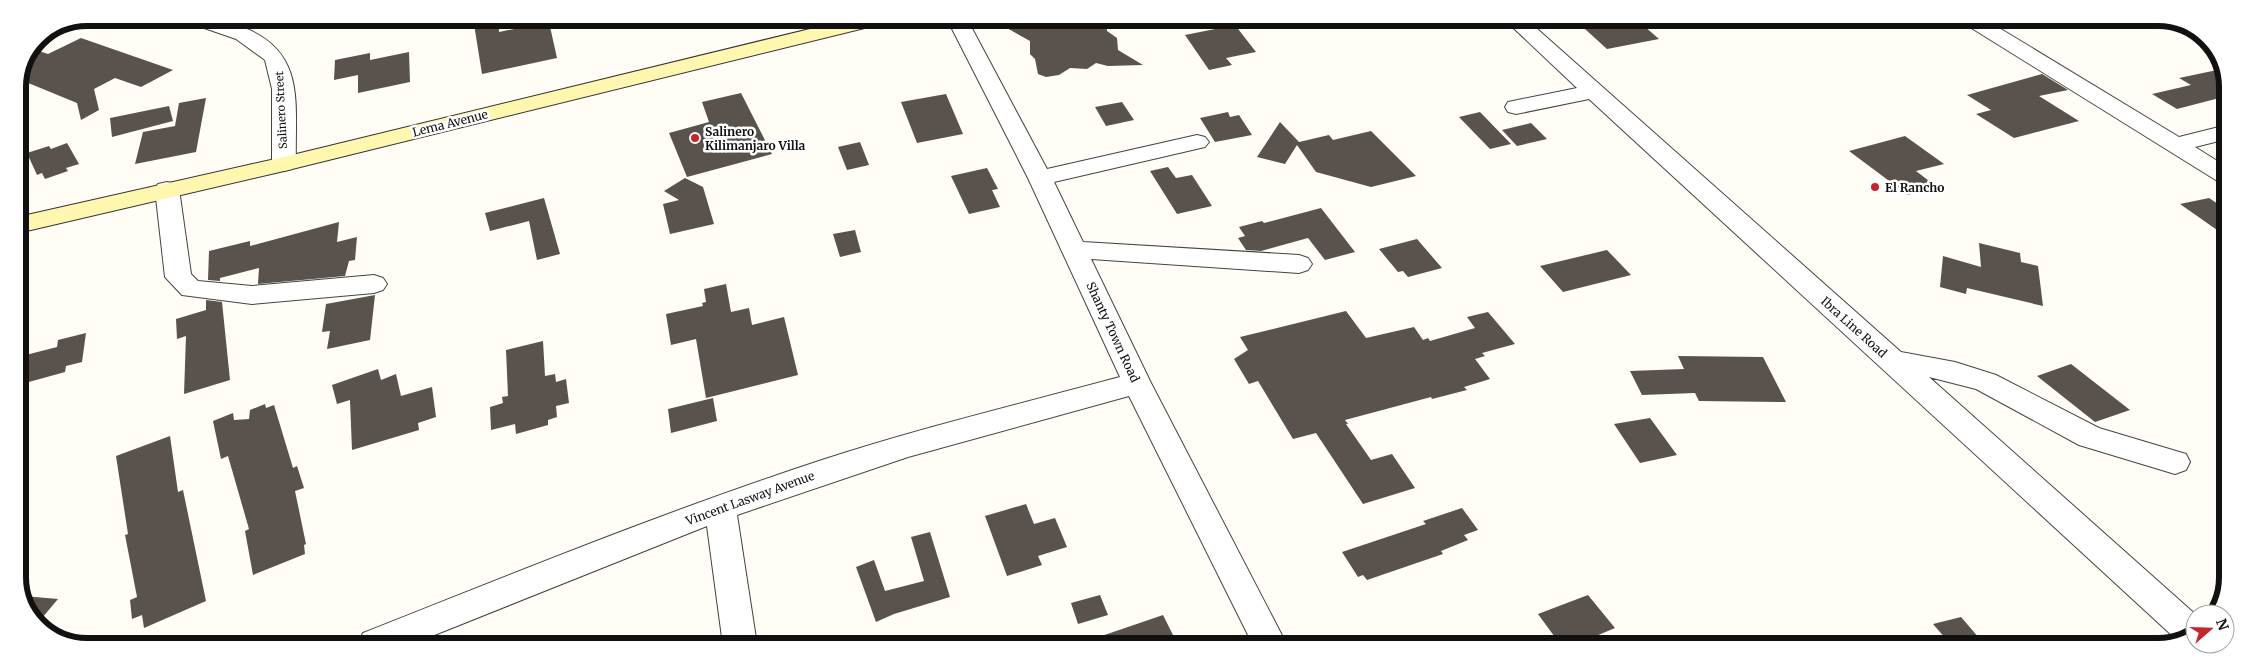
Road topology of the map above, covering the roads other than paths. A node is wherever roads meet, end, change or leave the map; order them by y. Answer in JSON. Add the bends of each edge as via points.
{"nodes":[{"id":1,"x":218,"y":26,"type":"edge"},
{"id":2,"x":823,"y":26,"type":"edge"},
{"id":3,"x":961,"y":26,"type":"edge"},
{"id":4,"x":1522,"y":26,"type":"edge"},
{"id":5,"x":1982,"y":26,"type":"edge"},
{"id":6,"x":1593,"y":91,"type":"junction"},
{"id":7,"x":1516,"y":107,"type":"dead end"},
{"id":8,"x":2219,"y":134,"type":"edge"},
{"id":9,"x":1197,"y":142,"type":"dead end"},
{"id":10,"x":2175,"y":145,"type":"junction"},
{"id":11,"x":284,"y":164,"type":"junction"},
{"id":12,"x":2219,"y":172,"type":"edge"},
{"id":13,"x":1040,"y":178,"type":"junction"},
{"id":14,"x":167,"y":189,"type":"junction"},
{"id":15,"x":26,"y":222,"type":"edge"},
{"id":16,"x":1074,"y":250,"type":"junction"},
{"id":17,"x":1299,"y":264,"type":"dead end"},
{"id":18,"x":374,"y":284,"type":"dead end"},
{"id":19,"x":1890,"y":360,"type":"junction"},
{"id":20,"x":1137,"y":383,"type":"junction"},
{"id":21,"x":2175,"y":462,"type":"dead end"},
{"id":22,"x":720,"y":508,"type":"junction"},
{"id":23,"x":2185,"y":626,"type":"edge"},
{"id":24,"x":390,"y":638,"type":"edge"},
{"id":25,"x":739,"y":638,"type":"edge"},
{"id":26,"x":1266,"y":638,"type":"edge"}],
"edges":[{"from":1,"to":11,"type":"street","name":"Salinero Street","via":[[243,34],[272,54],[279,65]]},
{"from":2,"to":11,"type":"main road","name":"Lema Avenue"},
{"from":3,"to":13,"type":"street","name":"Shanty Town Road"},
{"from":4,"to":6,"type":"street","name":"Ibra Line Road"},
{"from":5,"to":10,"type":"street"},
{"from":6,"to":7,"type":"street"},
{"from":6,"to":19,"type":"street","name":"Ibra Line Road"},
{"from":8,"to":10,"type":"street"},
{"from":9,"to":13,"type":"street"},
{"from":10,"to":12,"type":"street"},
{"from":11,"to":14,"type":"main road","name":"Lema Avenue"},
{"from":13,"to":16,"type":"street","name":"Shanty Town Road"},
{"from":14,"to":15,"type":"main road","name":"Lema Avenue"},
{"from":14,"to":18,"type":"street","via":[[178,277],[191,289],[252,295]]},
{"from":16,"to":17,"type":"street"},
{"from":16,"to":20,"type":"street","name":"Shanty Town Road"},
{"from":19,"to":21,"type":"street","via":[[1955,372],[1986,382],[2090,437]]},
{"from":19,"to":23,"type":"street","name":"Ibra Line Road"},
{"from":20,"to":22,"type":"street","name":"Vincent Lasway Avenue","via":[[937,437]]},
{"from":20,"to":26,"type":"street","name":"Shanty Town Road"},
{"from":22,"to":24,"type":"street","name":"Vincent Lasway Avenue"},
{"from":22,"to":25,"type":"street"}]}
